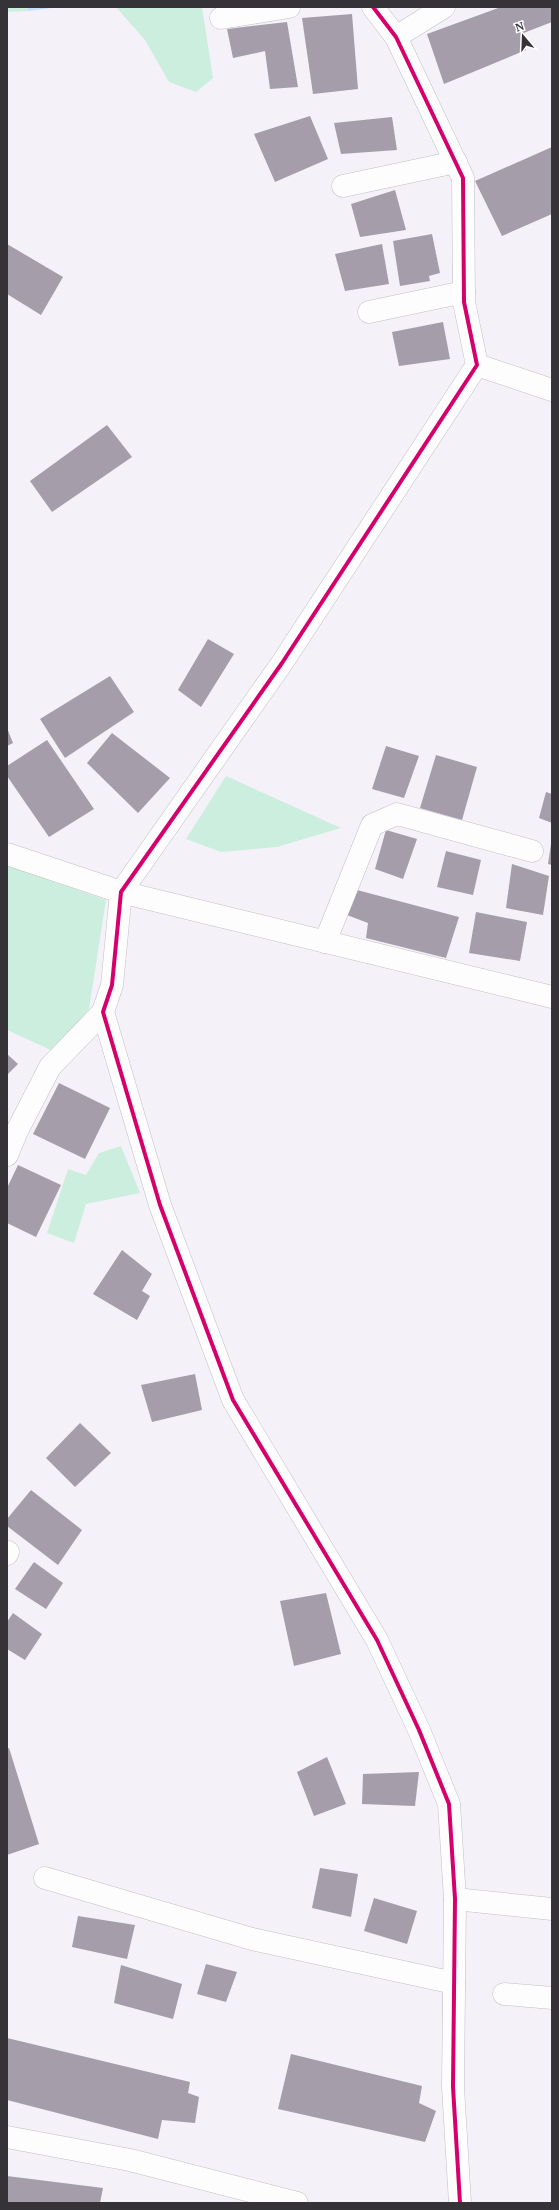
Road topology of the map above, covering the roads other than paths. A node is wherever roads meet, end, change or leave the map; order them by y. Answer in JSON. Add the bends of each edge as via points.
{"nodes":[{"id":1,"x":289,"y":7,"type":"edge"},
{"id":2,"x":373,"y":7,"type":"edge"},
{"id":3,"x":444,"y":7,"type":"edge"},
{"id":4,"x":221,"y":18,"type":"dead end"},
{"id":5,"x":396,"y":37,"type":"junction"},
{"id":6,"x":456,"y":162,"type":"junction"},
{"id":7,"x":343,"y":186,"type":"dead end"},
{"id":8,"x":464,"y":292,"type":"junction"},
{"id":9,"x":369,"y":312,"type":"dead end"},
{"id":10,"x":477,"y":365,"type":"junction"},
{"id":11,"x":552,"y":390,"type":"edge"},
{"id":12,"x":532,"y":851,"type":"dead end"},
{"id":13,"x":7,"y":854,"type":"edge"},
{"id":14,"x":121,"y":892,"type":"junction"},
{"id":15,"x":325,"y":942,"type":"junction"},
{"id":16,"x":552,"y":997,"type":"edge"},
{"id":17,"x":103,"y":1012,"type":"junction"},
{"id":18,"x":7,"y":1155,"type":"edge"},
{"id":19,"x":45,"y":1878,"type":"dead end"},
{"id":20,"x":455,"y":1899,"type":"junction"},
{"id":21,"x":552,"y":1909,"type":"edge"},
{"id":22,"x":454,"y":1983,"type":"junction"},
{"id":23,"x":504,"y":1994,"type":"dead end"},
{"id":24,"x":552,"y":1998,"type":"edge"},
{"id":25,"x":7,"y":2137,"type":"edge"},
{"id":26,"x":252,"y":2197,"type":"edge"},
{"id":27,"x":297,"y":2203,"type":"edge"},
{"id":28,"x":460,"y":2203,"type":"edge"}],
"edges":[{"from":1,"to":4,"type":"street"},
{"from":2,"to":5,"type":"street"},
{"from":3,"to":5,"type":"street"},
{"from":5,"to":6,"type":"street"},
{"from":6,"to":7,"type":"street"},
{"from":6,"to":8,"type":"street","via":[[463,178]]},
{"from":8,"to":9,"type":"street"},
{"from":8,"to":10,"type":"street"},
{"from":10,"to":11,"type":"street"},
{"from":10,"to":14,"type":"street","via":[[282,663]]},
{"from":12,"to":15,"type":"street","via":[[397,814],[372,825]]},
{"from":13,"to":14,"type":"street"},
{"from":14,"to":15,"type":"street"},
{"from":14,"to":17,"type":"street","via":[[112,985]]},
{"from":15,"to":16,"type":"street"},
{"from":17,"to":18,"type":"street","via":[[50,1067]]},
{"from":17,"to":20,"type":"street","via":[[160,1205],[233,1400],[377,1640],[419,1730],[449,1804]]},
{"from":19,"to":22,"type":"street","via":[[252,1939]]},
{"from":20,"to":21,"type":"street"},
{"from":20,"to":22,"type":"street"},
{"from":22,"to":28,"type":"street","via":[[453,2087]]},
{"from":23,"to":24,"type":"street"},
{"from":25,"to":26,"type":"street","via":[[130,2160]]},
{"from":26,"to":27,"type":"street"}]}
